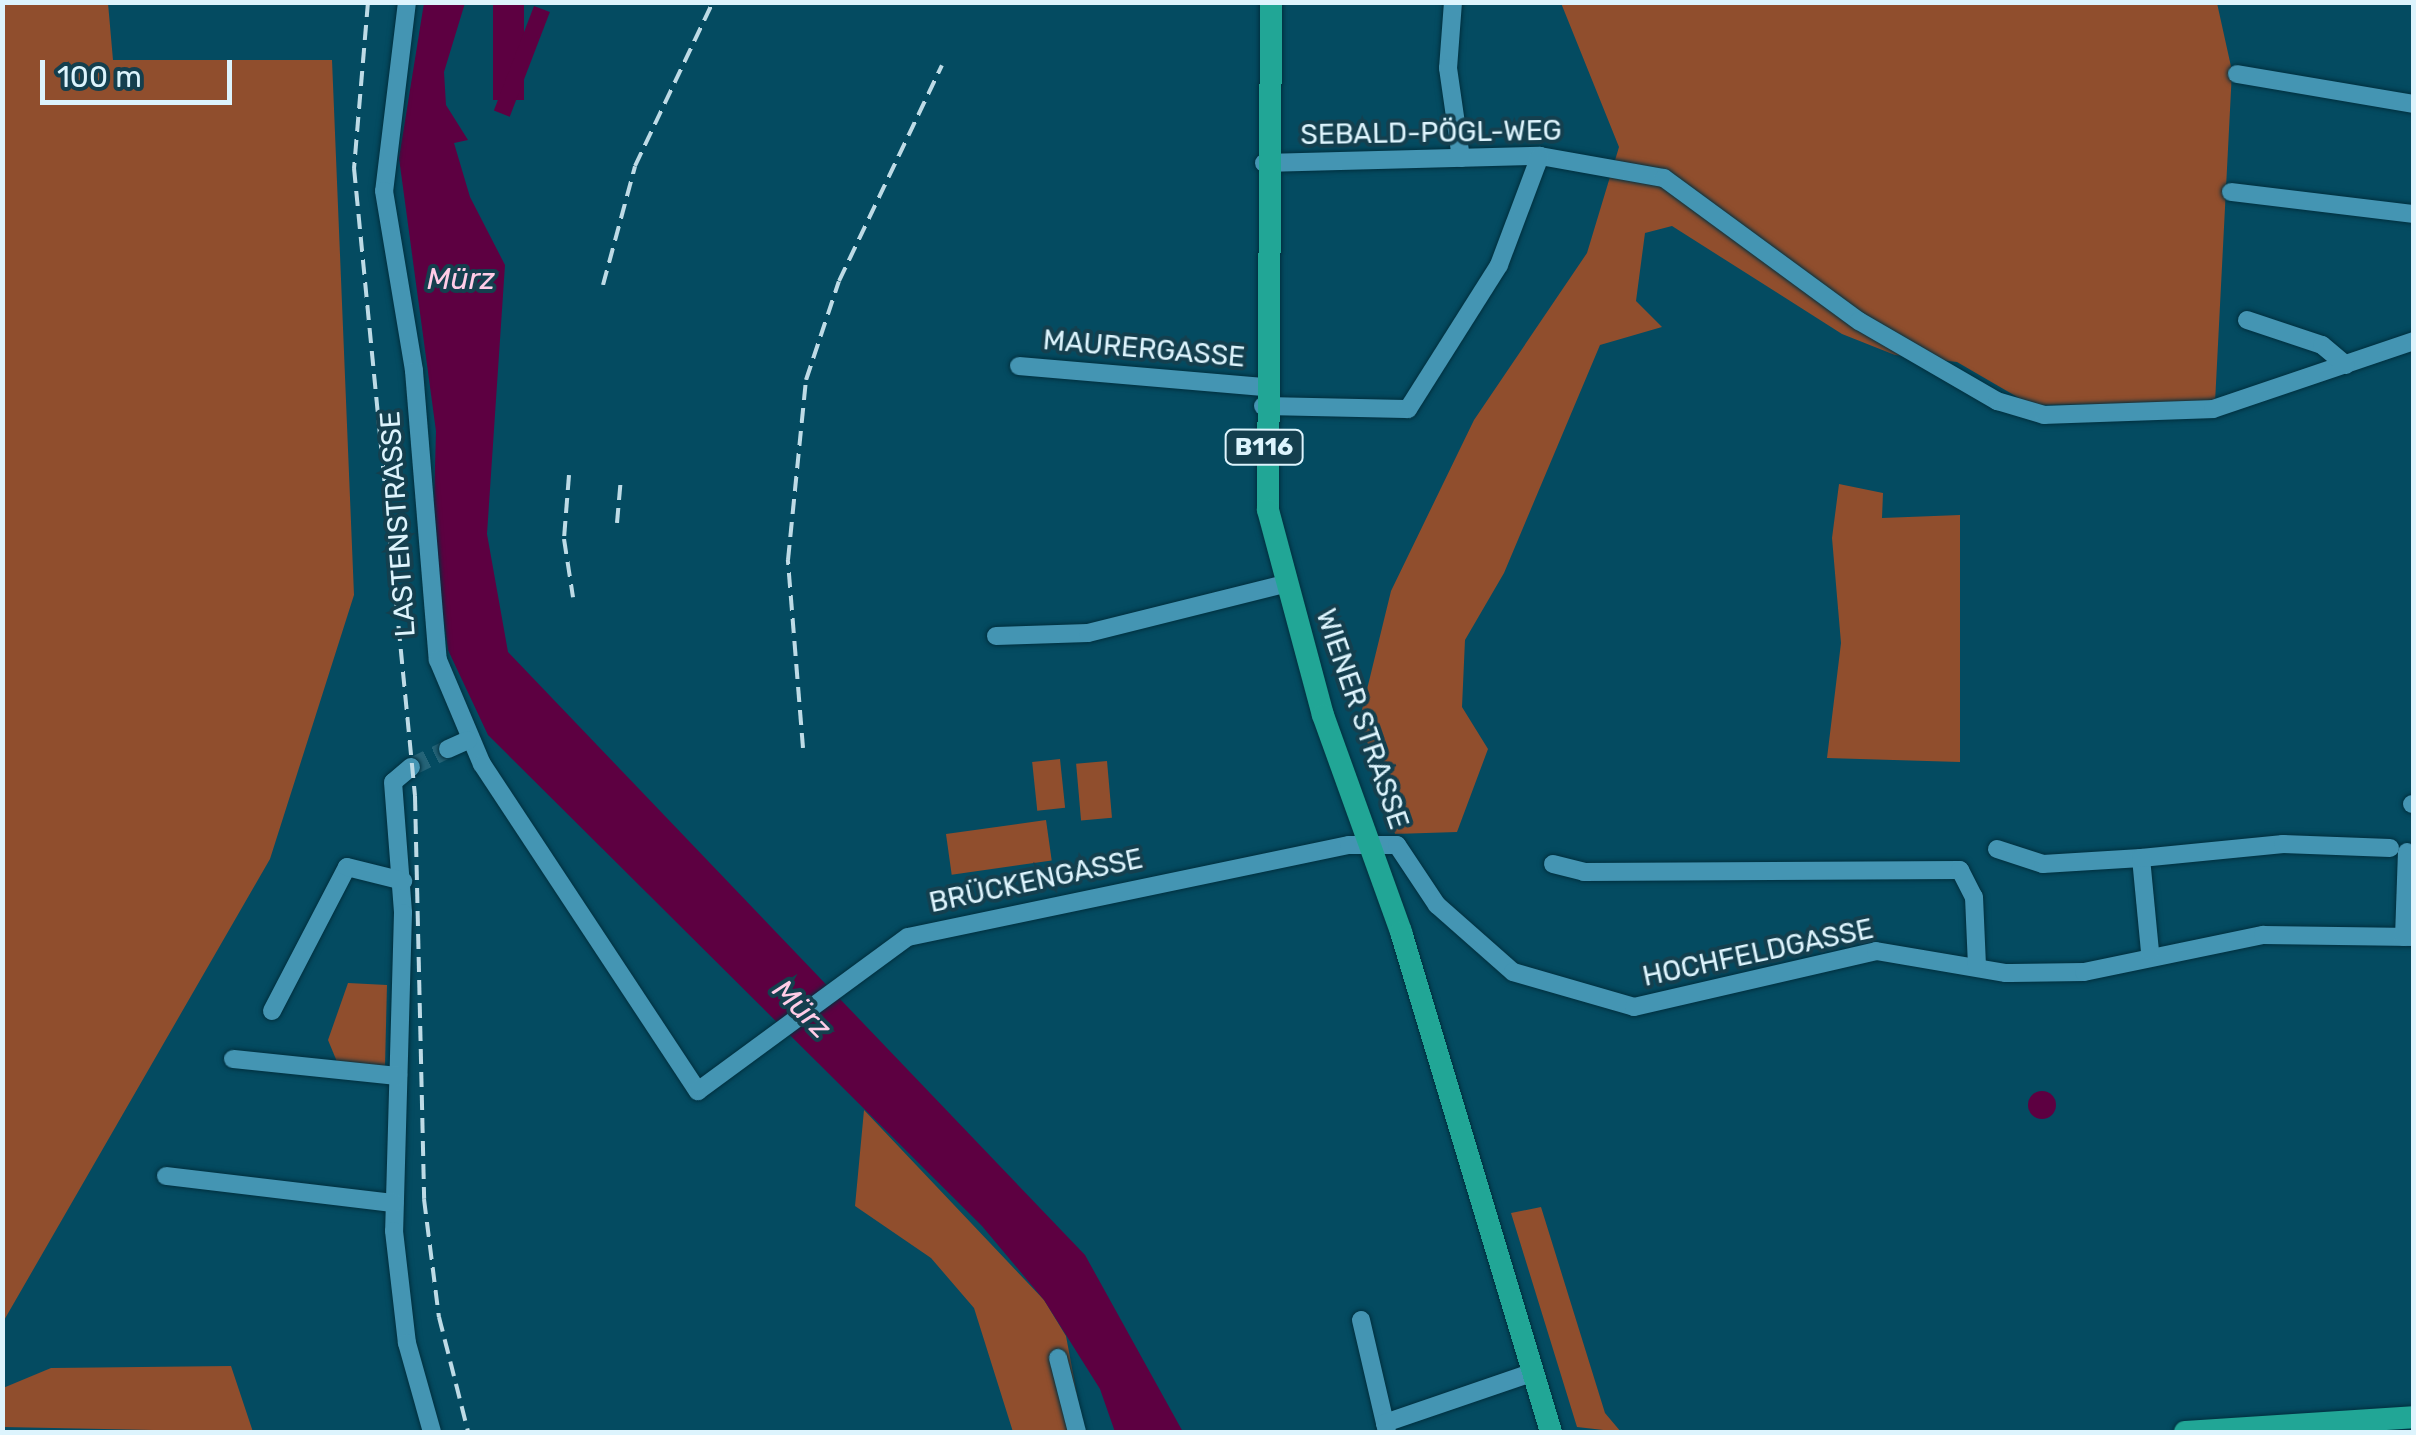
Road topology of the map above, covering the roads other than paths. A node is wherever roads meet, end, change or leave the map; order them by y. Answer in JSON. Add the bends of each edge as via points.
{"nodes":[{"id":1,"x":408,"y":2,"type":"edge"},
{"id":2,"x":1271,"y":2,"type":"edge"},
{"id":3,"x":1452,"y":2,"type":"edge"},
{"id":4,"x":2237,"y":74,"type":"dead end"},
{"id":5,"x":2414,"y":104,"type":"edge"},
{"id":6,"x":1540,"y":156,"type":"junction"},
{"id":7,"x":1461,"y":158,"type":"junction"},
{"id":8,"x":1264,"y":164,"type":"junction"},
{"id":9,"x":2231,"y":192,"type":"dead end"},
{"id":10,"x":2414,"y":214,"type":"edge"},
{"id":11,"x":2247,"y":320,"type":"dead end"},
{"id":12,"x":2414,"y":341,"type":"edge"},
{"id":13,"x":2346,"y":365,"type":"junction"},
{"id":14,"x":1019,"y":366,"type":"dead end"},
{"id":15,"x":1263,"y":396,"type":"junction"},
{"id":16,"x":1285,"y":584,"type":"junction"},
{"id":17,"x":996,"y":636,"type":"dead end"},
{"id":18,"x":468,"y":740,"type":"junction"},
{"id":19,"x":448,"y":749,"type":"tunnel mouth"},
{"id":20,"x":411,"y":767,"type":"tunnel mouth"},
{"id":21,"x":1373,"y":843,"type":"junction"},
{"id":22,"x":1997,"y":849,"type":"dead end"},
{"id":23,"x":2141,"y":858,"type":"junction"},
{"id":24,"x":1552,"y":864,"type":"dead end"},
{"id":25,"x":402,"y":882,"type":"junction"},
{"id":26,"x":2409,"y":937,"type":"edge"},
{"id":27,"x":2150,"y":952,"type":"junction"},
{"id":28,"x":1977,"y":967,"type":"junction"},
{"id":29,"x":272,"y":1011,"type":"dead end"},
{"id":30,"x":234,"y":1059,"type":"dead end"},
{"id":31,"x":398,"y":1076,"type":"junction"},
{"id":32,"x":698,"y":1091,"type":"joint"},
{"id":33,"x":166,"y":1176,"type":"dead end"},
{"id":34,"x":394,"y":1202,"type":"junction"},
{"id":35,"x":1361,"y":1320,"type":"dead end"},
{"id":36,"x":1058,"y":1358,"type":"dead end"},
{"id":37,"x":1531,"y":1373,"type":"junction"},
{"id":38,"x":2414,"y":1417,"type":"edge"},
{"id":39,"x":1386,"y":1428,"type":"edge"},
{"id":40,"x":2246,"y":1429,"type":"edge"},
{"id":41,"x":432,"y":1432,"type":"edge"},
{"id":42,"x":1076,"y":1432,"type":"edge"},
{"id":43,"x":1551,"y":1432,"type":"edge"},
{"id":44,"x":2185,"y":1432,"type":"edge"}],
"edges":[{"from":1,"to":18,"type":"street","name":"LASTENSTRASSE","via":[[384,191],[414,372],[433,640]]},
{"from":2,"to":8,"type":"main road","name":"WIENER STRASSE","number":"B116"},
{"from":3,"to":7,"type":"street","via":[[1448,68]]},
{"from":4,"to":5,"type":"street"},
{"from":6,"to":7,"type":"street","name":"SEBALD-PÖGL-WEG"},
{"from":6,"to":13,"type":"street","name":"SEBALD-PÖGL-WEG","via":[[1664,178],[1859,321],[2018,411],[2213,409]]},
{"from":6,"to":15,"type":"street","name":"MAURERGASSE","via":[[1491,279],[1408,409]]},
{"from":7,"to":8,"type":"street","name":"SEBALD-PÖGL-WEG"},
{"from":8,"to":15,"type":"main road","name":"WIENER STRASSE","number":"B116"},
{"from":9,"to":10,"type":"street"},
{"from":11,"to":13,"type":"street","via":[[2322,345]]},
{"from":12,"to":13,"type":"street","name":"SEBALD-PÖGL-WEG"},
{"from":14,"to":15,"type":"street","name":"MAURERGASSE"},
{"from":15,"to":16,"type":"main road","name":"WIENER STRASSE","number":"B116","via":[[1268,510]]},
{"from":16,"to":17,"type":"street","via":[[1088,633]]},
{"from":16,"to":21,"type":"main road","name":"WIENER STRASSE","number":"B116"},
{"from":18,"to":19,"type":"street"},
{"from":18,"to":32,"type":"street","name":"LASTENSTRASSE"},
{"from":20,"to":25,"type":"street","via":[[393,782]]},
{"from":21,"to":28,"type":"street","name":"HOCHFELDGASSE","via":[[1396,845],[1430,896],[1491,958],[1594,1001],[1668,1004],[1876,951]]},
{"from":21,"to":32,"type":"street","name":"BRÜCKENGASSE","via":[[908,938]]},
{"from":21,"to":37,"type":"main road","name":"WIENER STRASSE","number":"B116"},
{"from":22,"to":23,"type":"street","via":[[2043,864]]},
{"from":23,"to":26,"type":"street","name":"HOCHFELDGASSE","via":[[2283,844],[2398,850]]},
{"from":23,"to":27,"type":"street"},
{"from":24,"to":28,"type":"street","via":[[1584,872],[1960,870],[1974,897]]},
{"from":25,"to":29,"type":"street","via":[[347,867]]},
{"from":25,"to":31,"type":"street"},
{"from":26,"to":27,"type":"street","name":"HOCHFELDGASSE","via":[[2263,935]]},
{"from":27,"to":28,"type":"street","name":"HOCHFELDGASSE","via":[[2084,972]]},
{"from":30,"to":31,"type":"street"},
{"from":31,"to":34,"type":"street"},
{"from":33,"to":34,"type":"street"},
{"from":34,"to":41,"type":"street","via":[[401,1308]]},
{"from":35,"to":39,"type":"street"},
{"from":36,"to":42,"type":"street"},
{"from":37,"to":39,"type":"street"},
{"from":37,"to":43,"type":"main road","name":"WIENER STRASSE","number":"B116"},
{"from":38,"to":40,"type":"main road"},
{"from":40,"to":44,"type":"main road"}]}
